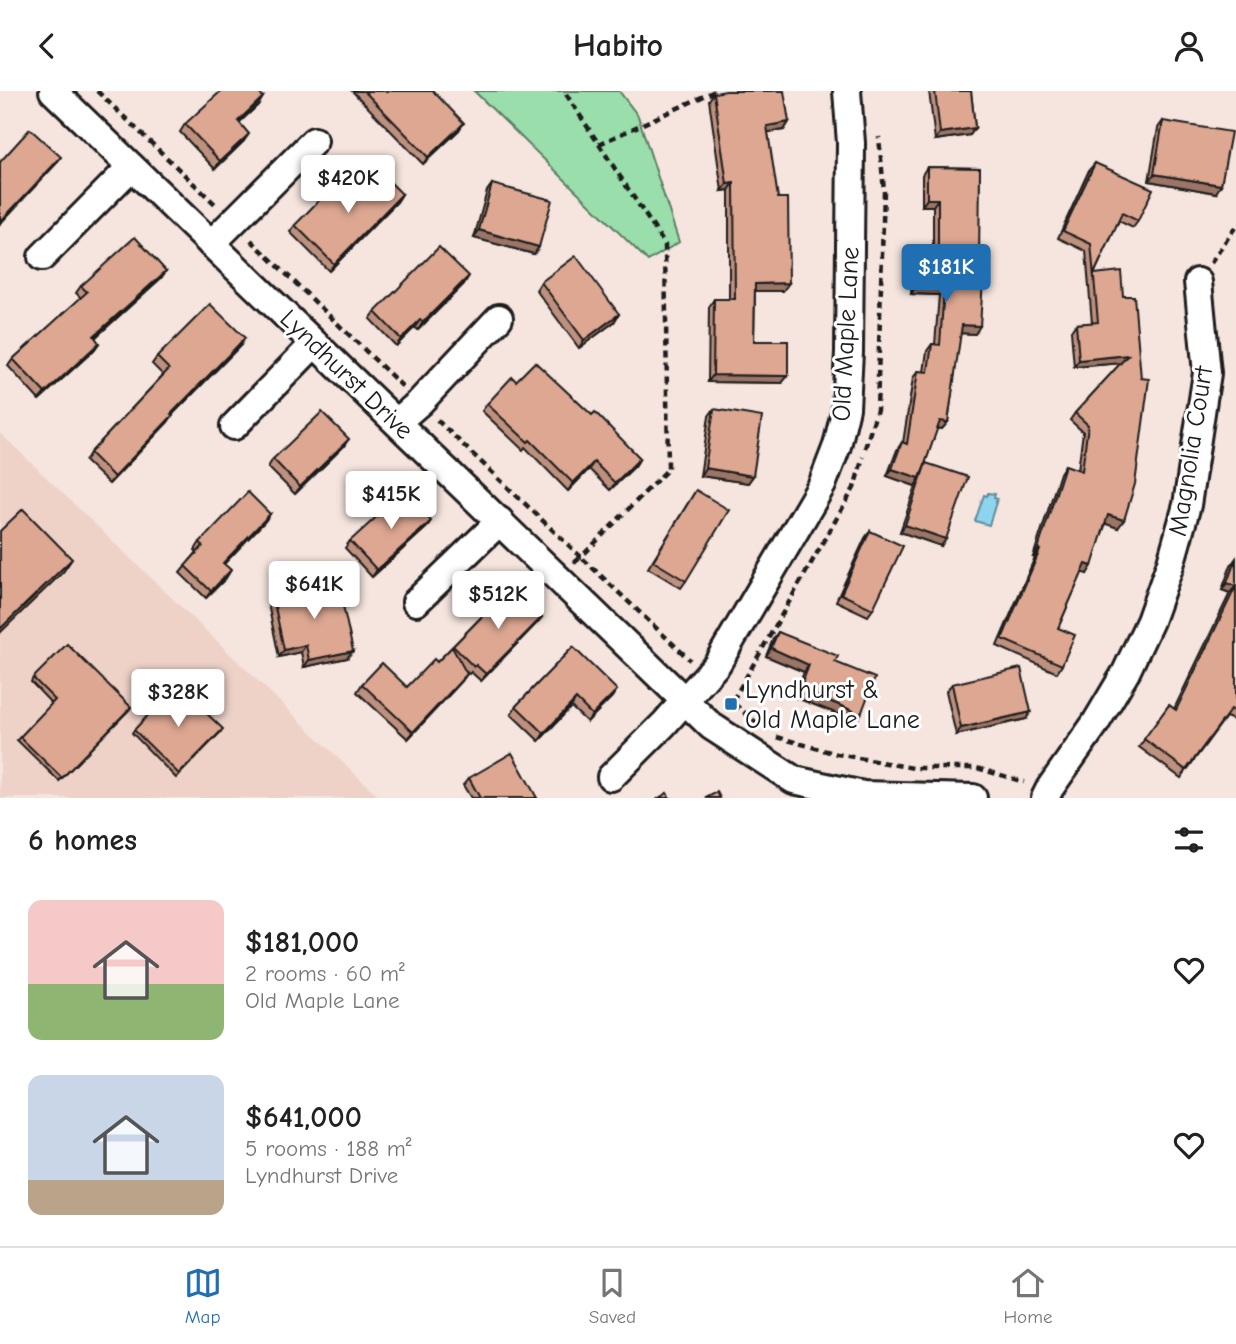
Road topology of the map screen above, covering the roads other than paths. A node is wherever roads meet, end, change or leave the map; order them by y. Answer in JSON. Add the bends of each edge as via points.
{"nodes":[{"id":1,"x":53,"y":91,"type":"edge"},
{"id":2,"x":847,"y":91,"type":"edge"},
{"id":3,"x":314,"y":141,"type":"dead end"},
{"id":4,"x":131,"y":167,"type":"junction"},
{"id":5,"x":211,"y":244,"type":"junction"},
{"id":6,"x":42,"y":257,"type":"dead end"},
{"id":7,"x":1198,"y":282,"type":"road end"},
{"id":8,"x":499,"y":318,"type":"dead end"},
{"id":9,"x":314,"y":344,"type":"junction"},
{"id":10,"x":397,"y":422,"type":"junction"},
{"id":11,"x":234,"y":426,"type":"dead end"},
{"id":12,"x":500,"y":521,"type":"junction"},
{"id":13,"x":416,"y":602,"type":"dead end"},
{"id":14,"x":685,"y":701,"type":"junction"},
{"id":15,"x":611,"y":777,"type":"dead end"},
{"id":16,"x":1039,"y":792,"type":"edge"},
{"id":17,"x":973,"y":798,"type":"edge"}],
"edges":[{"from":1,"to":4,"type":"street","name":"Lyndhurst Drive"},
{"from":2,"to":14,"type":"street","name":"Old Maple Lane","via":[[851,143],[849,352],[846,408],[837,446],[816,494],[724,652]]},
{"from":3,"to":5,"type":"street"},
{"from":4,"to":5,"type":"street","name":"Lyndhurst Drive"},
{"from":4,"to":6,"type":"street"},
{"from":5,"to":9,"type":"street","name":"Lyndhurst Drive"},
{"from":7,"to":16,"type":"street","name":"Magnolia Court","via":[[1208,373],[1186,505],[1171,562],[1126,672],[1050,788]]},
{"from":8,"to":10,"type":"street"},
{"from":9,"to":10,"type":"street","name":"Lyndhurst Drive"},
{"from":9,"to":11,"type":"street"},
{"from":10,"to":12,"type":"street","name":"Lyndhurst Drive"},
{"from":12,"to":13,"type":"street"},
{"from":12,"to":14,"type":"street","name":"Lyndhurst Drive"},
{"from":14,"to":15,"type":"street","name":"Old Maple Lane"},
{"from":14,"to":17,"type":"street","name":"Lyndhurst Drive","via":[[719,732],[794,780],[863,795]]}]}
